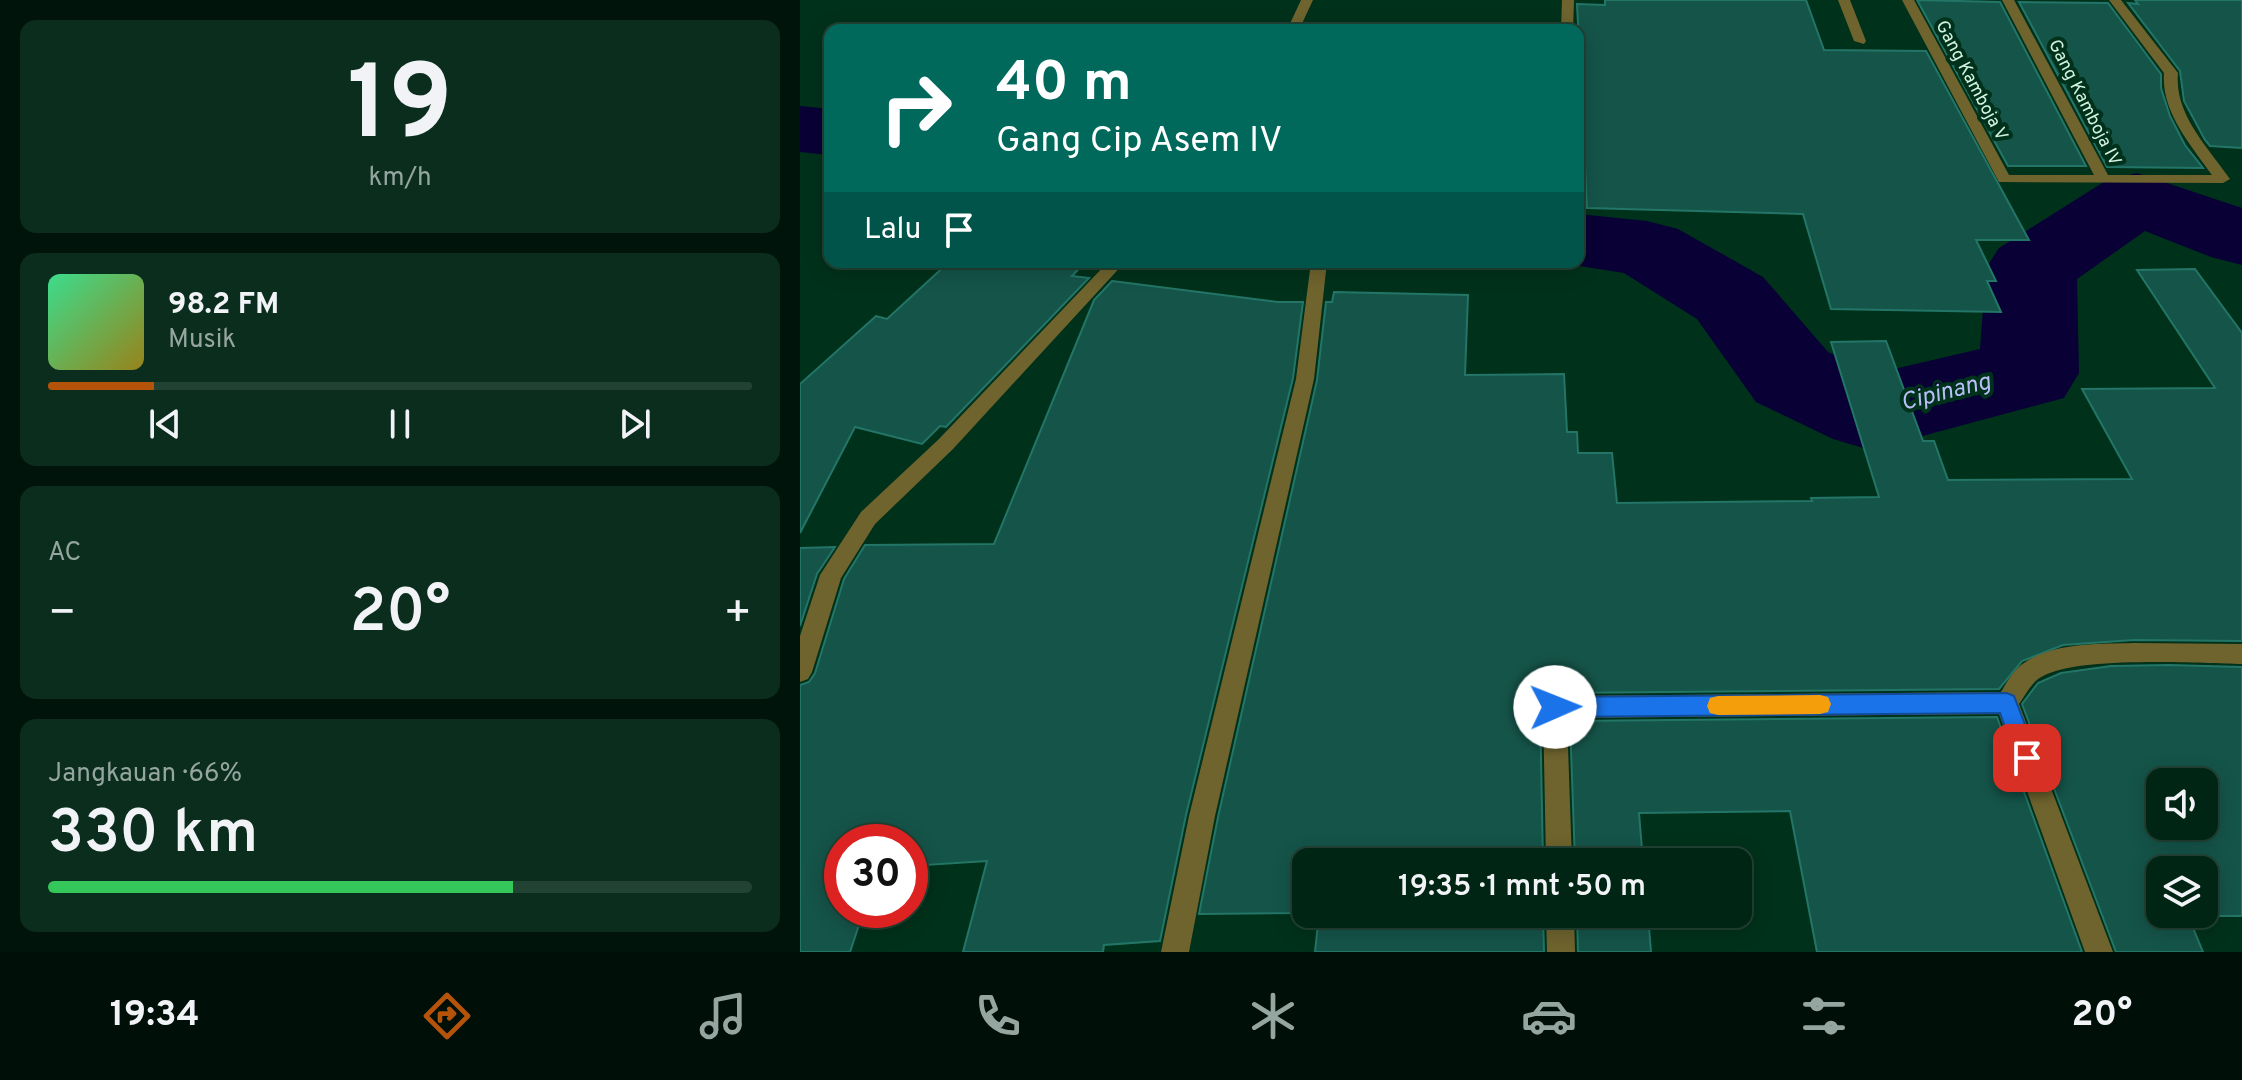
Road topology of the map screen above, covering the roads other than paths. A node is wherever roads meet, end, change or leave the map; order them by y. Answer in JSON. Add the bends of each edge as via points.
{"nodes":[{"id":1,"x":1307,"y":0,"type":"edge"},
{"id":2,"x":1568,"y":0,"type":"edge"},
{"id":3,"x":1844,"y":0,"type":"edge"},
{"id":4,"x":1908,"y":0,"type":"edge"},
{"id":5,"x":2008,"y":0,"type":"edge"},
{"id":6,"x":2115,"y":0,"type":"edge"},
{"id":7,"x":1296,"y":24,"type":"edge"},
{"id":8,"x":1567,"y":24,"type":"edge"},
{"id":9,"x":1860,"y":41,"type":"dead end"},
{"id":10,"x":2004,"y":179,"type":"joint"},
{"id":11,"x":2104,"y":180,"type":"junction"},
{"id":12,"x":1110,"y":268,"type":"edge"},
{"id":13,"x":1318,"y":268,"type":"edge"},
{"id":14,"x":2242,"y":654,"type":"edge"},
{"id":15,"x":800,"y":672,"type":"edge"},
{"id":16,"x":2007,"y":703,"type":"junction"},
{"id":17,"x":1559,"y":848,"type":"edge"},
{"id":18,"x":1560,"y":928,"type":"edge"},
{"id":19,"x":1175,"y":952,"type":"edge"},
{"id":20,"x":1561,"y":952,"type":"edge"},
{"id":21,"x":2099,"y":952,"type":"edge"}],
"edges":[{"from":1,"to":7,"type":"street"},
{"from":2,"to":8,"type":"street"},
{"from":3,"to":9,"type":"street"},
{"from":4,"to":10,"type":"street","name":"Gang Kamboja V"},
{"from":5,"to":11,"type":"street","name":"Gang Kamboja IV"},
{"from":6,"to":11,"type":"street","via":[[2171,73],[2167,87],[2175,108],[2223,179]]},
{"from":10,"to":11,"type":"street","name":"Gang Kamboja IV"},
{"from":12,"to":15,"type":"street","via":[[946,444],[868,518],[831,575]]},
{"from":13,"to":19,"type":"street","via":[[1305,379]]},
{"from":14,"to":16,"type":"street","via":[[2147,652],[2043,664],[2030,671]]},
{"from":16,"to":17,"type":"street","via":[[1555,707]]},
{"from":16,"to":21,"type":"street"},
{"from":18,"to":20,"type":"street"}]}
